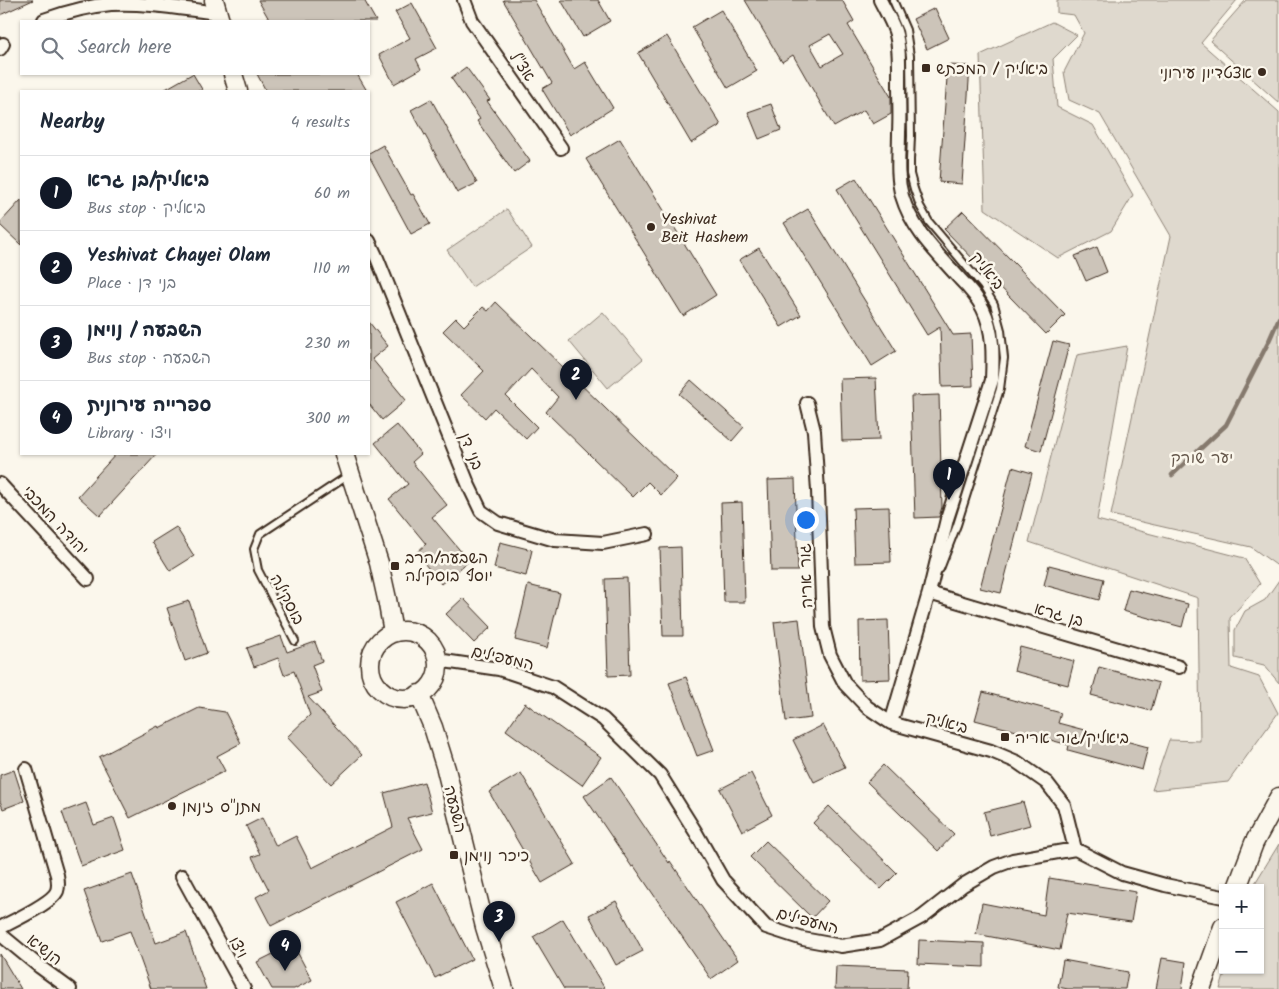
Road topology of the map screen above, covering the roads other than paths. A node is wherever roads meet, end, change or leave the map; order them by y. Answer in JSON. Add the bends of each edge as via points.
{"nodes":[{"id":1,"x":464,"y":0,"type":"edge"},
{"id":2,"x":880,"y":0,"type":"edge"},
{"id":3,"x":893,"y":0,"type":"edge"},
{"id":4,"x":217,"y":11,"type":"edge"},
{"id":5,"x":44,"y":20,"type":"edge"},
{"id":6,"x":234,"y":75,"type":"edge"},
{"id":7,"x":238,"y":90,"type":"edge"},
{"id":8,"x":561,"y":148,"type":"dead end"},
{"id":9,"x":370,"y":243,"type":"edge"},
{"id":10,"x":807,"y":403,"type":"dead end"},
{"id":11,"x":344,"y":455,"type":"edge"},
{"id":12,"x":350,"y":474,"type":"junction"},
{"id":13,"x":0,"y":484,"type":"edge"},
{"id":14,"x":648,"y":534,"type":"dead end"},
{"id":15,"x":88,"y":579,"type":"dead end"},
{"id":16,"x":930,"y":594,"type":"junction"},
{"id":17,"x":393,"y":632,"type":"junction"},
{"id":18,"x":295,"y":641,"type":"dead end"},
{"id":19,"x":437,"y":660,"type":"junction"},
{"id":20,"x":1179,"y":667,"type":"dead end"},
{"id":21,"x":419,"y":694,"type":"junction"},
{"id":22,"x":891,"y":723,"type":"junction"},
{"id":23,"x":26,"y":769,"type":"dead end"},
{"id":24,"x":1279,"y":796,"type":"edge"},
{"id":25,"x":1279,"y":812,"type":"edge"},
{"id":26,"x":1254,"y":843,"type":"junction"},
{"id":27,"x":1075,"y":849,"type":"junction"},
{"id":28,"x":182,"y":876,"type":"dead end"},
{"id":29,"x":1239,"y":884,"type":"edge"},
{"id":30,"x":1219,"y":896,"type":"edge"},
{"id":31,"x":486,"y":927,"type":"junction"},
{"id":32,"x":0,"y":928,"type":"edge"},
{"id":33,"x":1222,"y":929,"type":"edge"},
{"id":34,"x":0,"y":934,"type":"edge"},
{"id":35,"x":70,"y":989,"type":"edge"},
{"id":36,"x":244,"y":989,"type":"edge"},
{"id":37,"x":493,"y":989,"type":"edge"},
{"id":38,"x":504,"y":989,"type":"edge"},
{"id":39,"x":1201,"y":989,"type":"edge"}],
"edges":[{"from":1,"to":8,"type":"street","name":"אצ\"ל","via":[[472,21]]},
{"from":2,"to":16,"type":"street","name":"ביאליק","via":[[890,19],[898,48],[898,167],[903,197],[918,230],[983,309],[992,341],[992,380],[948,520]]},
{"from":3,"to":16,"type":"lane","name":"ביאליק","via":[[906,30],[910,56],[910,174],[914,189],[929,222],[983,286],[994,304],[1004,358],[1000,389],[957,525]]},
{"from":4,"to":5,"type":"street","via":[[111,4],[69,11]]},
{"from":6,"to":7,"type":"main road"},
{"from":9,"to":14,"type":"street","name":"בני דן","via":[[481,511],[498,523],[555,540],[603,542]]},
{"from":10,"to":22,"type":"street","name":"גור אריה","via":[[814,431],[823,627],[830,655],[845,684],[867,707]]},
{"from":11,"to":12,"type":"main road"},
{"from":12,"to":17,"type":"main road","via":[[379,563]]},
{"from":12,"to":18,"type":"lane","name":"בוסקילה","via":[[260,534],[254,549],[258,570]]},
{"from":13,"to":15,"type":"street","name":"יהודה המכבי"},
{"from":16,"to":20,"type":"street","name":"בן גרא"},
{"from":16,"to":22,"type":"street","name":"ביאליק"},
{"from":17,"to":19,"type":"main road","via":[[410,631],[425,638]]},
{"from":17,"to":21,"type":"main road","via":[[374,648],[371,674],[386,694],[403,698]]},
{"from":19,"to":21,"type":"main road","via":[[432,683]]},
{"from":19,"to":27,"type":"street","name":"המעפילים","via":[[499,669],[553,686],[603,719],[660,775],[723,880],[766,927],[803,939],[841,946],[880,940],[922,917],[963,885],[994,867],[1012,860]]},
{"from":21,"to":31,"type":"main road","name":"השבעה","via":[[446,769]]},
{"from":22,"to":27,"type":"street","name":"ביאליק","via":[[991,750],[1017,762],[1047,783],[1064,805]]},
{"from":23,"to":32,"type":"street","via":[[59,884],[50,900]]},
{"from":24,"to":26,"type":"main road"},
{"from":25,"to":26,"type":"main road"},
{"from":26,"to":29,"type":"main road"},
{"from":27,"to":30,"type":"street","via":[[1122,874]]},
{"from":28,"to":36,"type":"street","name":"ויצו"},
{"from":31,"to":37,"type":"main road","name":"השבעה"},
{"from":31,"to":38,"type":"main road","name":"השבעה"},
{"from":33,"to":39,"type":"main road"},
{"from":34,"to":35,"type":"street","name":"הנשיא"}]}
